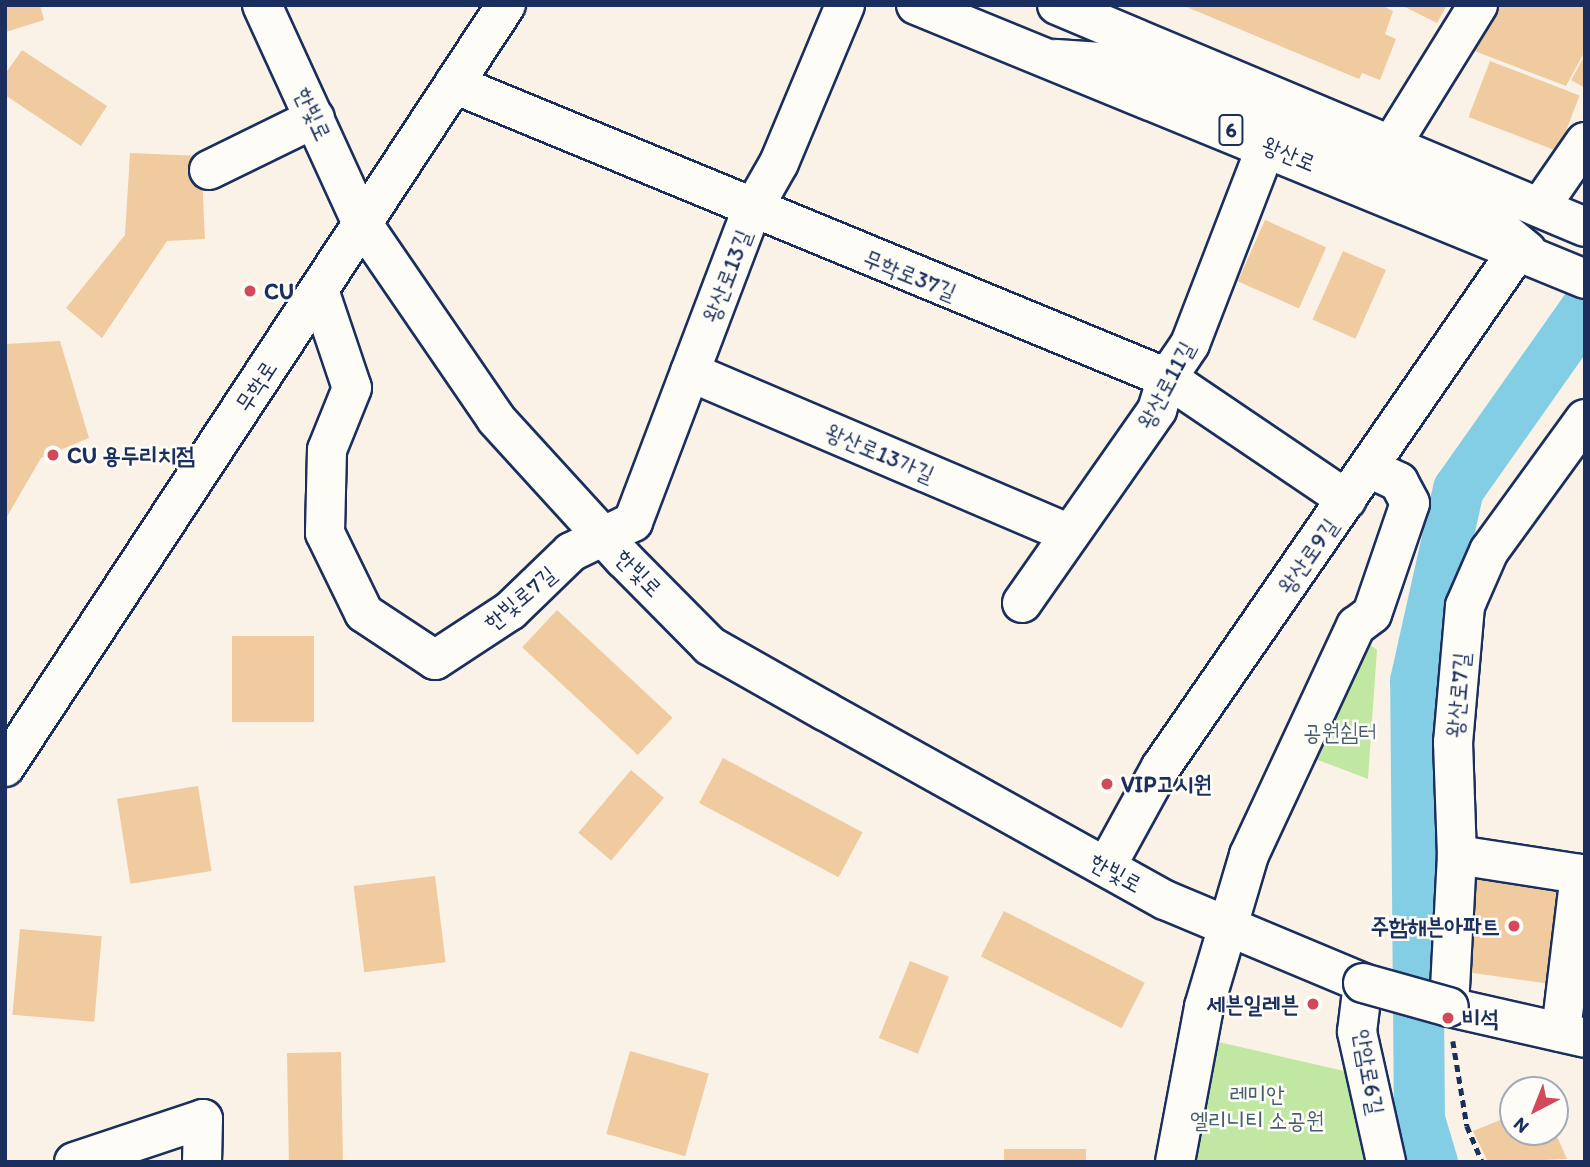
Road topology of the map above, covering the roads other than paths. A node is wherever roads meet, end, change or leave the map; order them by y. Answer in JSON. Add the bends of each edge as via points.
{"nodes":[{"id":1,"x":262,"y":5,"type":"edge"},
{"id":2,"x":845,"y":5,"type":"edge"},
{"id":3,"x":916,"y":5,"type":"edge"},
{"id":4,"x":1057,"y":5,"type":"edge"},
{"id":5,"x":1478,"y":5,"type":"edge"},
{"id":6,"x":507,"y":7,"type":"edge"},
{"id":7,"x":1050,"y":59,"type":"junction"},
{"id":8,"x":454,"y":84,"type":"junction"},
{"id":9,"x":314,"y":118,"type":"junction"},
{"id":10,"x":1585,"y":142,"type":"edge"},
{"id":11,"x":1267,"y":144,"type":"junction"},
{"id":12,"x":1390,"y":146,"type":"junction"},
{"id":13,"x":209,"y":170,"type":"dead end"},
{"id":14,"x":1540,"y":207,"type":"junction"},
{"id":15,"x":751,"y":212,"type":"junction"},
{"id":16,"x":362,"y":223,"type":"junction"},
{"id":17,"x":1580,"y":225,"type":"edge"},
{"id":18,"x":1532,"y":256,"type":"junction"},
{"id":19,"x":1585,"y":279,"type":"edge"},
{"id":20,"x":319,"y":290,"type":"junction"},
{"id":21,"x":690,"y":372,"type":"junction"},
{"id":22,"x":1167,"y":378,"type":"junction"},
{"id":23,"x":1585,"y":419,"type":"edge"},
{"id":24,"x":1369,"y":468,"type":"junction"},
{"id":25,"x":1347,"y":500,"type":"junction"},
{"id":26,"x":1070,"y":534,"type":"junction"},
{"id":27,"x":605,"y":538,"type":"junction"},
{"id":28,"x":1022,"y":603,"type":"dead end"},
{"id":29,"x":5,"y":767,"type":"edge"},
{"id":30,"x":1457,"y":855,"type":"junction"},
{"id":31,"x":1106,"y":867,"type":"junction"},
{"id":32,"x":1579,"y":919,"type":"edge"},
{"id":33,"x":1223,"y":928,"type":"junction"},
{"id":34,"x":1363,"y":982,"type":"junction"},
{"id":35,"x":1449,"y":1007,"type":"junction"},
{"id":36,"x":1573,"y":1035,"type":"edge"},
{"id":37,"x":75,"y":1162,"type":"edge"},
{"id":38,"x":202,"y":1162,"type":"edge"},
{"id":39,"x":1175,"y":1162,"type":"edge"},
{"id":40,"x":1386,"y":1162,"type":"edge"}],
"edges":[{"from":1,"to":9,"type":"street","name":"한빛로"},
{"from":2,"to":15,"type":"street","name":"왕산로13길","via":[[779,163]]},
{"from":3,"to":7,"type":"street","name":"왕산로","number":"6"},
{"from":4,"to":12,"type":"street","name":"왕산로","number":"6"},
{"from":5,"to":12,"type":"street"},
{"from":6,"to":8,"type":"street","name":"무학로"},
{"from":7,"to":11,"type":"street","name":"왕산로","number":"6"},
{"from":7,"to":18,"type":"street","via":[[1147,65],[1465,200]]},
{"from":8,"to":15,"type":"street","name":"무학로37길"},
{"from":8,"to":16,"type":"street","name":"무학로"},
{"from":9,"to":13,"type":"street"},
{"from":9,"to":16,"type":"street","name":"한빛로"},
{"from":10,"to":14,"type":"street"},
{"from":11,"to":18,"type":"street","name":"왕산로","number":"6"},
{"from":11,"to":22,"type":"street","name":"왕산로11길","via":[[1190,344]]},
{"from":12,"to":14,"type":"street","name":"왕산로","number":"6"},
{"from":14,"to":17,"type":"street","name":"왕산로","number":"6"},
{"from":15,"to":21,"type":"street","name":"왕산로13길"},
{"from":15,"to":22,"type":"street","name":"무학로37길"},
{"from":16,"to":20,"type":"street","name":"무학로"},
{"from":16,"to":27,"type":"street","name":"한빛로","via":[[496,419]]},
{"from":18,"to":19,"type":"street","number":"6"},
{"from":18,"to":24,"type":"street","name":"왕산로9길"},
{"from":20,"to":27,"type":"street","name":"한빛로7길","via":[[352,388],[327,450],[325,533],[364,613],[435,660],[510,611],[571,552]]},
{"from":20,"to":29,"type":"street","name":"무학로"},
{"from":21,"to":26,"type":"street","name":"왕산로13가길"},
{"from":21,"to":27,"type":"street","name":"왕산로13길","via":[[633,522]]},
{"from":22,"to":25,"type":"street","name":"무학로37길"},
{"from":22,"to":26,"type":"street","name":"왕산로11길","via":[[1157,410]]},
{"from":23,"to":30,"type":"street","name":"왕산로7길","via":[[1489,551],[1465,606],[1453,742]]},
{"from":24,"to":25,"type":"street","name":"왕산로9길"},
{"from":24,"to":33,"type":"street","via":[[1399,482],[1410,503],[1372,614],[1353,632],[1249,855]]},
{"from":25,"to":31,"type":"street","name":"왕산로9길","via":[[1161,766]]},
{"from":26,"to":28,"type":"street","name":"왕산로11길"},
{"from":27,"to":31,"type":"street","name":"한빛로","via":[[710,646]]},
{"from":30,"to":32,"type":"street","via":[[1580,874]]},
{"from":30,"to":35,"type":"street","name":"왕산로7길"},
{"from":31,"to":33,"type":"street","name":"한빛로"},
{"from":32,"to":36,"type":"street"},
{"from":33,"to":34,"type":"street","name":"한빛로"},
{"from":33,"to":39,"type":"street"},
{"from":34,"to":35,"type":"street","name":"한빛로","bridge":true},
{"from":34,"to":40,"type":"street","name":"안암로6길","via":[[1357,1032]]},
{"from":35,"to":36,"type":"street","name":"한빛로"},
{"from":37,"to":38,"type":"street","via":[[203,1119]]}]}
